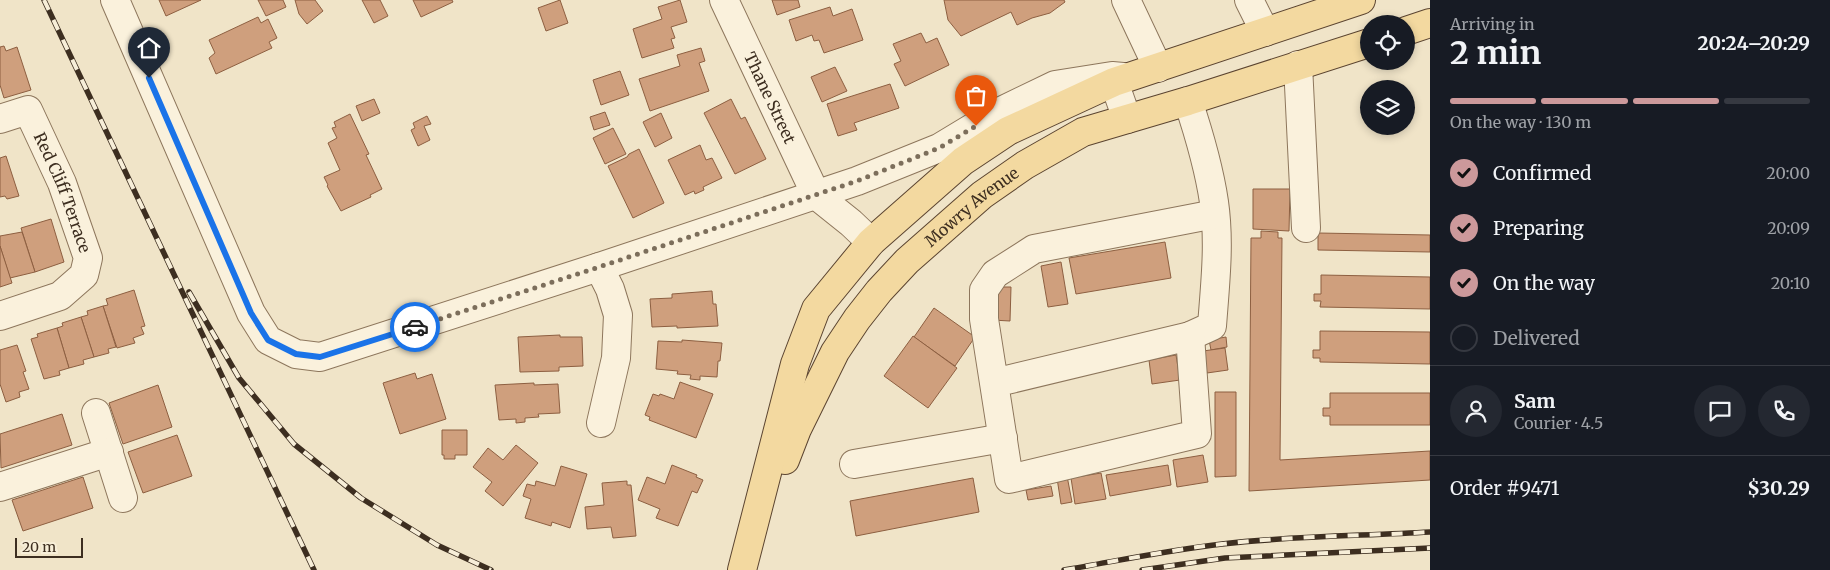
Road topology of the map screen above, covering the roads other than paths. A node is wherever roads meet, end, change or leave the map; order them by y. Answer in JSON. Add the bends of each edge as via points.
{"nodes":[{"id":1,"x":115,"y":0,"type":"edge"},
{"id":2,"x":724,"y":0,"type":"edge"},
{"id":3,"x":1126,"y":0,"type":"edge"},
{"id":4,"x":1249,"y":0,"type":"edge"},
{"id":5,"x":1361,"y":0,"type":"edge"},
{"id":6,"x":1430,"y":23,"type":"edge"},
{"id":7,"x":1415,"y":28,"type":"edge"},
{"id":8,"x":1265,"y":32,"type":"junction"},
{"id":9,"x":1360,"y":46,"type":"edge"},
{"id":10,"x":1169,"y":64,"type":"junction"},
{"id":11,"x":1298,"y":66,"type":"junction"},
{"id":12,"x":1122,"y":80,"type":"junction"},
{"id":13,"x":1188,"y":101,"type":"junction"},
{"id":14,"x":0,"y":119,"type":"edge"},
{"id":15,"x":1127,"y":119,"type":"junction"},
{"id":16,"x":816,"y":195,"type":"junction"},
{"id":17,"x":973,"y":201,"type":"junction"},
{"id":18,"x":1215,"y":214,"type":"junction"},
{"id":19,"x":1306,"y":228,"type":"dead end"},
{"id":20,"x":871,"y":242,"type":"junction"},
{"id":21,"x":599,"y":267,"type":"junction"},
{"id":22,"x":0,"y":316,"type":"edge"},
{"id":23,"x":1190,"y":336,"type":"junction"},
{"id":24,"x":994,"y":383,"type":"junction"},
{"id":25,"x":96,"y":413,"type":"dead end"},
{"id":26,"x":601,"y":423,"type":"dead end"},
{"id":27,"x":797,"y":429,"type":"junction"},
{"id":28,"x":1003,"y":438,"type":"junction"},
{"id":29,"x":109,"y":452,"type":"junction"},
{"id":30,"x":854,"y":464,"type":"dead end"},
{"id":31,"x":0,"y":487,"type":"edge"},
{"id":32,"x":123,"y":498,"type":"dead end"},
{"id":33,"x":742,"y":570,"type":"edge"},
{"id":34,"x":755,"y":570,"type":"edge"}],
"edges":[{"from":1,"to":21,"type":"street","via":[[251,313],[268,340],[296,354],[320,357]]},
{"from":2,"to":16,"type":"street","name":"Thane Street"},
{"from":3,"to":10,"type":"street"},
{"from":4,"to":8,"type":"street"},
{"from":5,"to":8,"type":"main road"},
{"from":6,"to":7,"type":"main road"},
{"from":8,"to":10,"type":"main road"},
{"from":9,"to":11,"type":"main road","name":"Mowry Avenue"},
{"from":10,"to":12,"type":"main road"},
{"from":10,"to":13,"type":"main road"},
{"from":11,"to":13,"type":"main road","name":"Mowry Avenue"},
{"from":11,"to":19,"type":"street"},
{"from":12,"to":15,"type":"street"},
{"from":12,"to":16,"type":"street","via":[[1112,76],[1055,85],[997,113],[939,148]]},
{"from":12,"to":20,"type":"main road","via":[[1008,131],[963,161]]},
{"from":13,"to":15,"type":"main road","name":"Mowry Avenue"},
{"from":13,"to":18,"type":"street","via":[[1199,134]]},
{"from":14,"to":22,"type":"street","name":"Red Cliff Terrace","via":[[28,110],[62,184],[88,258],[84,275],[60,296]]},
{"from":15,"to":17,"type":"main road","name":"Mowry Avenue","via":[[1083,132],[1025,165]]},
{"from":16,"to":20,"type":"street"},
{"from":16,"to":21,"type":"street"},
{"from":17,"to":20,"type":"main road","via":[[896,239],[883,237]]},
{"from":17,"to":27,"type":"main road","name":"Mowry Avenue","via":[[907,262],[857,319],[835,352]]},
{"from":18,"to":23,"type":"street","via":[[1217,253],[1212,326]]},
{"from":18,"to":24,"type":"street","via":[[1034,249],[995,274],[984,290],[984,319]]},
{"from":20,"to":27,"type":"main road","via":[[878,248],[877,260],[822,350]]},
{"from":20,"to":33,"type":"main road","via":[[816,310],[805,336]]},
{"from":21,"to":26,"type":"street","via":[[618,315],[616,358]]},
{"from":23,"to":24,"type":"street"},
{"from":23,"to":28,"type":"street","via":[[1197,434],[1009,479]]},
{"from":24,"to":28,"type":"street"},
{"from":25,"to":29,"type":"street"},
{"from":27,"to":34,"type":"main road","name":"Mowry Avenue","via":[[782,470]]},
{"from":28,"to":30,"type":"street"},
{"from":29,"to":31,"type":"street"},
{"from":29,"to":32,"type":"street"}]}
